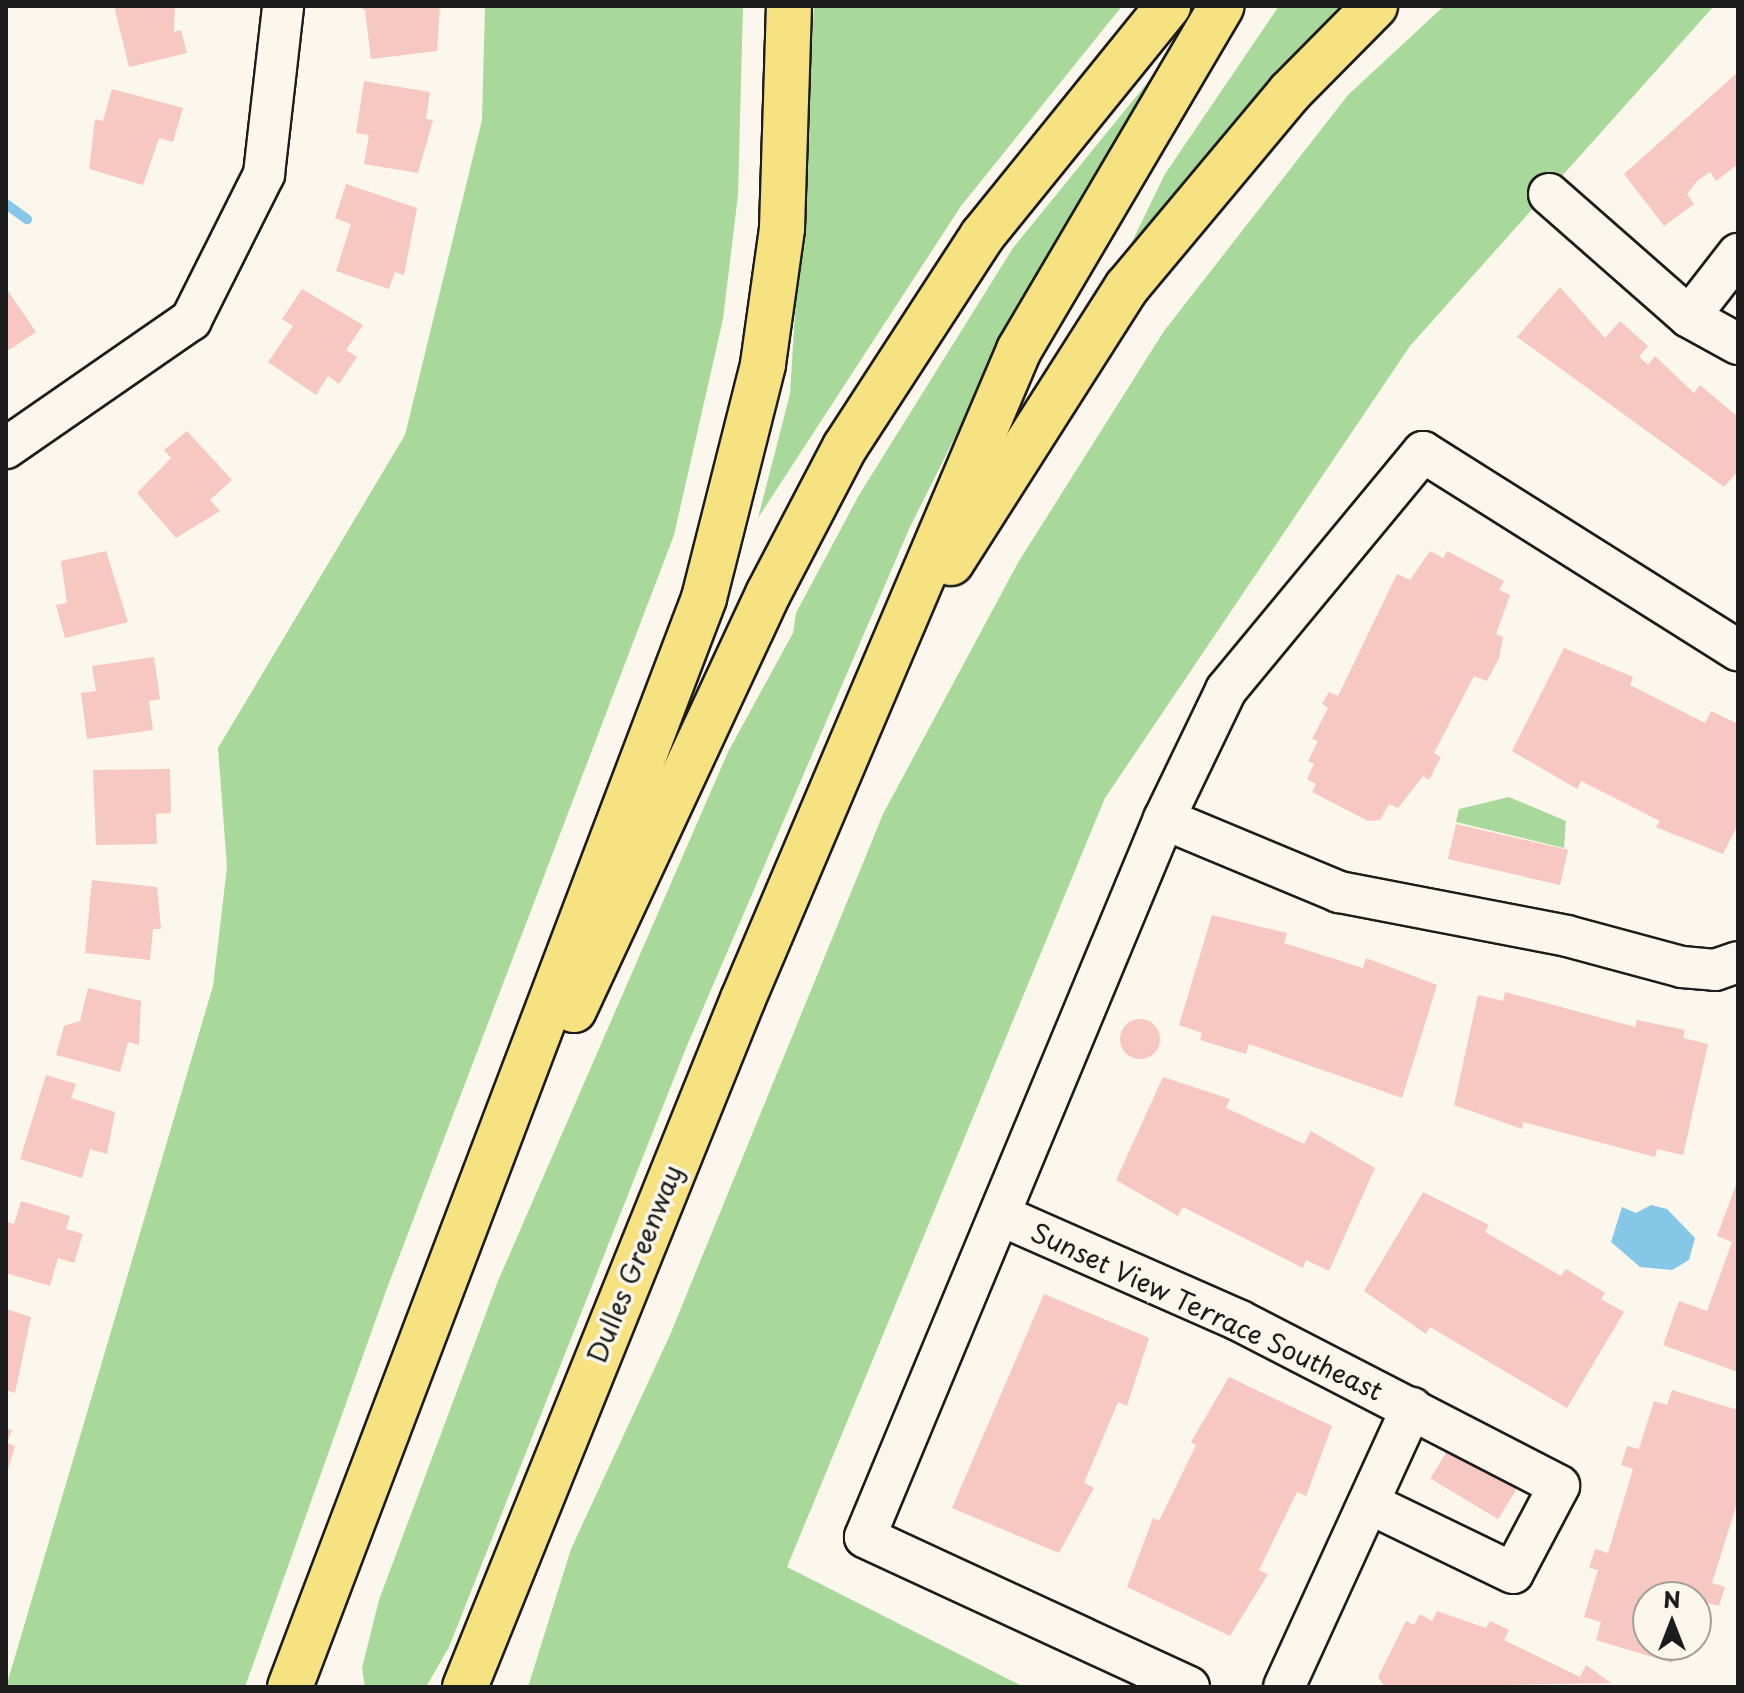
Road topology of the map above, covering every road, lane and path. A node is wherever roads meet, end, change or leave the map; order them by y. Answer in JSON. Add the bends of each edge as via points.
{"nodes":[{"id":1,"x":283,"y":6,"type":"edge"},
{"id":2,"x":789,"y":6,"type":"edge"},
{"id":3,"x":1168,"y":6,"type":"edge"},
{"id":4,"x":1222,"y":6,"type":"edge"},
{"id":5,"x":1375,"y":6,"type":"edge"},
{"id":6,"x":1549,"y":194,"type":"dead end"},
{"id":7,"x":1738,"y":254,"type":"edge"},
{"id":8,"x":1689,"y":317,"type":"junction"},
{"id":9,"x":1738,"y":344,"type":"edge"},
{"id":10,"x":6,"y":448,"type":"edge"},
{"id":11,"x":1738,"y":650,"type":"edge"},
{"id":12,"x":1164,"y":819,"type":"junction"},
{"id":13,"x":810,"y":845,"type":"junction"},
{"id":14,"x":1738,"y":962,"type":"edge"},
{"id":15,"x":1000,"y":1215,"type":"junction"},
{"id":16,"x":417,"y":1346,"type":"junction"},
{"id":17,"x":1412,"y":1408,"type":"junction"},
{"id":18,"x":1370,"y":1504,"type":"junction"},
{"id":19,"x":290,"y":1687,"type":"edge"},
{"id":20,"x":465,"y":1687,"type":"edge"},
{"id":21,"x":1189,"y":1687,"type":"edge"},
{"id":22,"x":1284,"y":1687,"type":"edge"}],
"edges":[{"from":1,"to":10,"type":"street","via":[[264,174],[191,320]]},
{"from":2,"to":16,"type":"highway","via":[[782,228],[738,483],[704,598]]},
{"from":3,"to":16,"type":"highway","via":[[982,236],[845,447],[768,594]]},
{"from":4,"to":13,"type":"highway","via":[[1019,350]]},
{"from":5,"to":13,"type":"highway","via":[[1269,116],[1127,287],[951,563]]},
{"from":6,"to":8,"type":"street"},
{"from":7,"to":8,"type":"street"},
{"from":8,"to":9,"type":"street"},
{"from":11,"to":12,"type":"street","name":"Sunset View Terrace Southeast","via":[[1423,452],[1226,690]]},
{"from":12,"to":14,"type":"street","via":[[1339,892],[1567,936],[1682,967],[1715,970]]},
{"from":12,"to":15,"type":"street","name":"Sunset View Terrace Southeast"},
{"from":13,"to":20,"type":"highway","name":"Dulles Greenway"},
{"from":15,"to":17,"type":"street","name":"Sunset View Terrace Southeast","via":[[1240,1321]]},
{"from":15,"to":21,"type":"street","name":"Sunset View Terrace Southeast","via":[[865,1537]]},
{"from":16,"to":19,"type":"highway"},
{"from":17,"to":18,"type":"street","name":"Sunset View Terrace Southeast"},
{"from":17,"to":18,"type":"street","name":"Sunset View Terrace Southeast","via":[[1559,1486],[1513,1573]]},
{"from":18,"to":22,"type":"street","name":"Sunset View Terrace Southeast"}]}
